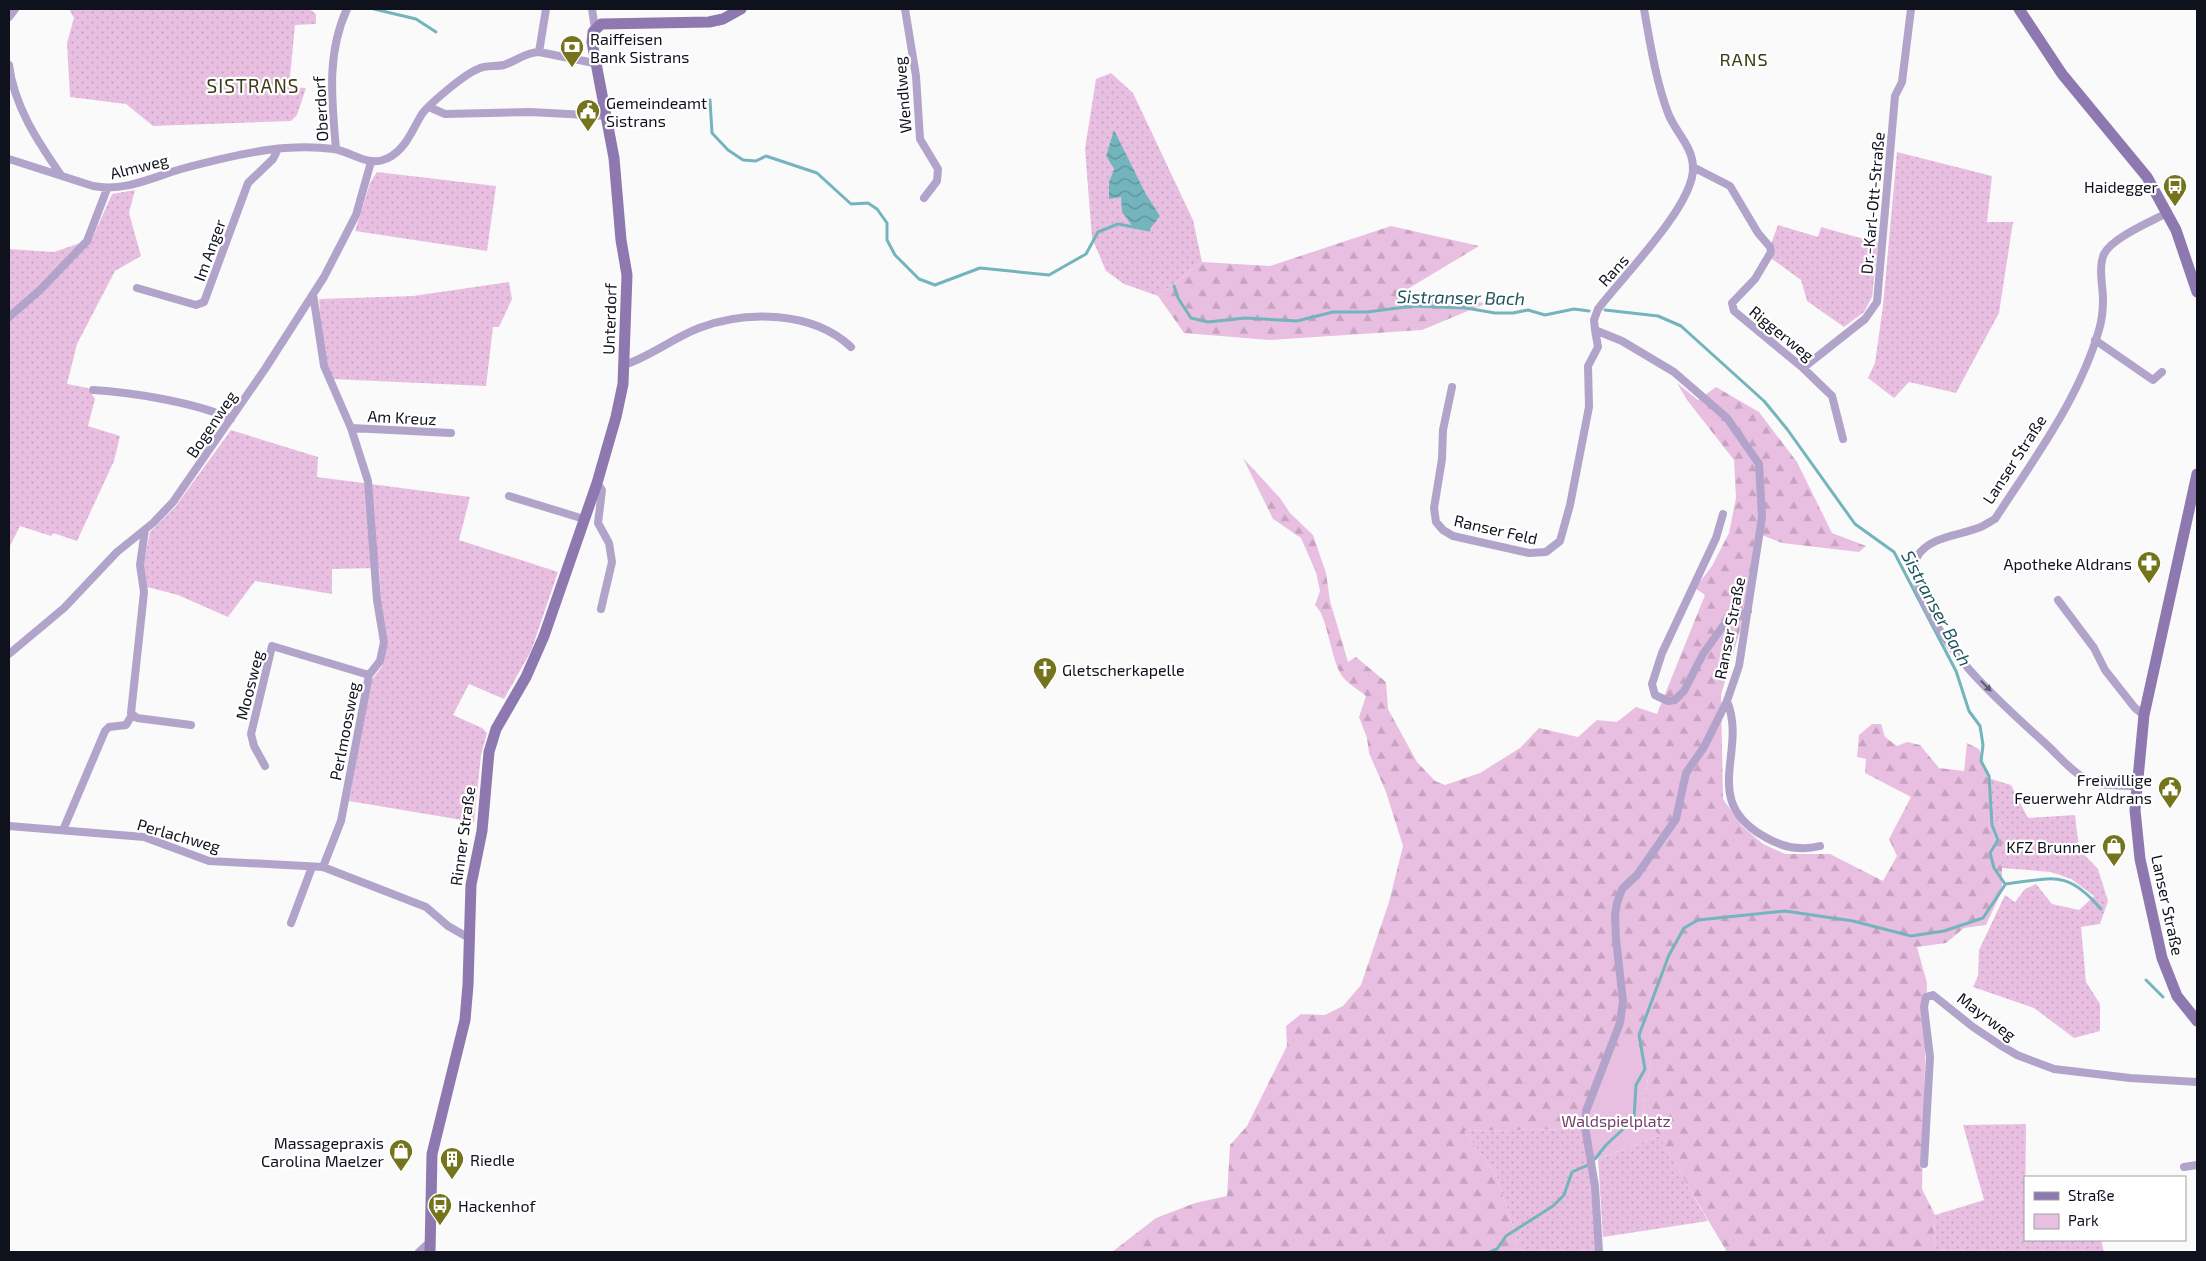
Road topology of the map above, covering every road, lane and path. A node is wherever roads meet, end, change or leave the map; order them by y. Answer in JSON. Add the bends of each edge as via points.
{"nodes":[{"id":1,"x":347,"y":9,"type":"edge"},
{"id":2,"x":546,"y":9,"type":"edge"},
{"id":3,"x":592,"y":9,"type":"edge"},
{"id":4,"x":741,"y":9,"type":"edge"},
{"id":5,"x":905,"y":9,"type":"edge"},
{"id":6,"x":1644,"y":9,"type":"edge"},
{"id":7,"x":1911,"y":9,"type":"edge"},
{"id":8,"x":2019,"y":9,"type":"edge"},
{"id":9,"x":595,"y":28,"type":"junction"},
{"id":10,"x":539,"y":52,"type":"junction"},
{"id":11,"x":594,"y":63,"type":"junction"},
{"id":12,"x":9,"y":65,"type":"edge"},
{"id":13,"x":429,"y":107,"type":"junction"},
{"id":14,"x":606,"y":116,"type":"junction"},
{"id":15,"x":278,"y":149,"type":"junction"},
{"id":16,"x":336,"y":149,"type":"junction"},
{"id":17,"x":9,"y":158,"type":"edge"},
{"id":18,"x":372,"y":162,"type":"junction"},
{"id":19,"x":1693,"y":167,"type":"junction"},
{"id":20,"x":61,"y":175,"type":"junction"},
{"id":21,"x":107,"y":189,"type":"junction"},
{"id":22,"x":924,"y":198,"type":"dead end"},
{"id":23,"x":2167,"y":213,"type":"junction"},
{"id":24,"x":137,"y":288,"type":"dead end"},
{"id":25,"x":2197,"y":292,"type":"edge"},
{"id":26,"x":313,"y":294,"type":"junction"},
{"id":27,"x":9,"y":317,"type":"edge"},
{"id":28,"x":1595,"y":330,"type":"junction"},
{"id":29,"x":2095,"y":340,"type":"junction"},
{"id":30,"x":851,"y":347,"type":"dead end"},
{"id":31,"x":624,"y":365,"type":"junction"},
{"id":32,"x":1803,"y":368,"type":"junction"},
{"id":33,"x":2162,"y":372,"type":"dead end"},
{"id":34,"x":1452,"y":387,"type":"dead end"},
{"id":35,"x":94,"y":390,"type":"dead end"},
{"id":36,"x":231,"y":419,"type":"junction"},
{"id":37,"x":350,"y":428,"type":"junction"},
{"id":38,"x":451,"y":433,"type":"dead end"},
{"id":39,"x":1843,"y":439,"type":"dead end"},
{"id":40,"x":2197,"y":474,"type":"edge"},
{"id":41,"x":368,"y":481,"type":"joint"},
{"id":42,"x":596,"y":483,"type":"junction"},
{"id":43,"x":509,"y":496,"type":"dead end"},
{"id":44,"x":1723,"y":514,"type":"dead end"},
{"id":45,"x":584,"y":518,"type":"junction"},
{"id":46,"x":145,"y":530,"type":"junction"},
{"id":47,"x":2058,"y":600,"type":"dead end"},
{"id":48,"x":601,"y":609,"type":"dead end"},
{"id":49,"x":1748,"y":611,"type":"junction"},
{"id":50,"x":9,"y":654,"type":"edge"},
{"id":51,"x":369,"y":675,"type":"junction"},
{"id":52,"x":1727,"y":702,"type":"junction"},
{"id":53,"x":132,"y":715,"type":"junction"},
{"id":54,"x":2144,"y":716,"type":"junction"},
{"id":55,"x":191,"y":725,"type":"dead end"},
{"id":56,"x":265,"y":766,"type":"dead end"},
{"id":57,"x":2136,"y":786,"type":"junction"},
{"id":58,"x":9,"y":826,"type":"edge"},
{"id":59,"x":63,"y":830,"type":"junction"},
{"id":60,"x":1820,"y":846,"type":"dead end"},
{"id":61,"x":312,"y":867,"type":"junction"},
{"id":62,"x":324,"y":868,"type":"junction"},
{"id":63,"x":291,"y":923,"type":"dead end"},
{"id":64,"x":469,"y":938,"type":"junction"},
{"id":65,"x":2197,"y":1021,"type":"edge"},
{"id":66,"x":2197,"y":1082,"type":"edge"},
{"id":67,"x":1924,"y":1164,"type":"dead end"},
{"id":68,"x":2197,"y":1165,"type":"edge"},
{"id":69,"x":2184,"y":1166,"type":"dead end"},
{"id":70,"x":430,"y":1247,"type":"edge"},
{"id":71,"x":419,"y":1252,"type":"edge"},
{"id":72,"x":1599,"y":1252,"type":"edge"}],
"edges":[{"from":1,"to":16,"type":"street","name":"Oberdorf","via":[[337,39],[331,77]]},
{"from":2,"to":10,"type":"street"},
{"from":3,"to":9,"type":"street"},
{"from":4,"to":9,"type":"main road","via":[[709,22],[605,24]]},
{"from":5,"to":22,"type":"street","name":"Wendlweg","via":[[916,76],[920,139],[938,169],[937,180]]},
{"from":6,"to":19,"type":"street","via":[[1668,113],[1688,148]]},
{"from":7,"to":32,"type":"street","name":"Dr.-Karl-Ott-Straße","via":[[1902,82],[1895,96],[1877,302],[1865,319]]},
{"from":8,"to":23,"type":"main road","via":[[2062,74],[2147,177]]},
{"from":9,"to":11,"type":"main road","name":"Unterdorf","via":[[592,37]]},
{"from":10,"to":11,"type":"street"},
{"from":10,"to":13,"type":"street","via":[[505,64],[477,69]]},
{"from":11,"to":14,"type":"main road","name":"Unterdorf"},
{"from":12,"to":20,"type":"street","via":[[17,102]]},
{"from":13,"to":14,"type":"street","via":[[445,114],[530,112]]},
{"from":13,"to":18,"type":"street","via":[[398,152]]},
{"from":14,"to":31,"type":"main road","name":"Unterdorf","via":[[627,276]]},
{"from":15,"to":16,"type":"street","name":"Oberdorf"},
{"from":15,"to":21,"type":"street","name":"Almweg"},
{"from":15,"to":24,"type":"street","name":"Im Anger","via":[[273,159],[248,183],[204,302],[196,306]]},
{"from":16,"to":18,"type":"street","name":"Oberdorf"},
{"from":17,"to":20,"type":"street","name":"Almweg"},
{"from":18,"to":26,"type":"street","name":"Bogenweg","via":[[356,215]]},
{"from":19,"to":28,"type":"street","name":"Rans","via":[[1688,189],[1676,210],[1647,252],[1598,309]]},
{"from":19,"to":32,"type":"street","name":"Riggerweg","via":[[1730,186],[1770,247],[1771,252],[1755,279],[1735,299],[1732,307],[1742,320]]},
{"from":20,"to":21,"type":"street","name":"Almweg"},
{"from":21,"to":27,"type":"street","via":[[87,241]]},
{"from":23,"to":25,"type":"main road","via":[[2187,257]]},
{"from":23,"to":29,"type":"street","name":"Lanser Straße","via":[[2123,237],[2104,254],[2102,313]]},
{"from":26,"to":36,"type":"street","name":"Bogenweg"},
{"from":26,"to":37,"type":"street","name":"Am Kreuz","via":[[324,366]]},
{"from":28,"to":34,"type":"street","name":"Ranser Feld","via":[[1598,347],[1588,366],[1589,407],[1570,505],[1563,536],[1546,552],[1529,553],[1453,536],[1436,522],[1434,508],[1442,460],[1442,430]]},
{"from":28,"to":49,"type":"street","name":"Ranser Straße","via":[[1622,340],[1691,385],[1727,418],[1759,464],[1761,529]]},
{"from":29,"to":33,"type":"street","via":[[2152,380]]},
{"from":29,"to":57,"type":"street","name":"Lanser Straße","one_way":true,"via":[[2060,418],[1995,518],[1981,527],[1944,538],[1924,550],[1917,557],[1915,575],[1924,601],[1956,654],[2010,711],[2085,779],[2102,784]]},
{"from":30,"to":31,"type":"street","via":[[826,329],[781,319],[749,317],[700,328]]},
{"from":31,"to":42,"type":"main road","name":"Unterdorf","via":[[619,406]]},
{"from":32,"to":39,"type":"street","name":"Riggerweg","via":[[1832,396]]},
{"from":35,"to":36,"type":"street","via":[[122,392],[214,412]]},
{"from":36,"to":46,"type":"street","name":"Bogenweg","via":[[173,502]]},
{"from":37,"to":38,"type":"street","name":"Am Kreuz"},
{"from":37,"to":41,"type":"street","name":"Am Kreuz"},
{"from":40,"to":54,"type":"main road","name":"Lanser Straße"},
{"from":41,"to":51,"type":"street","name":"Perlmoosweg","via":[[377,600],[384,642],[380,661]]},
{"from":42,"to":45,"type":"main road","name":"Unterdorf"},
{"from":42,"to":48,"type":"street","via":[[602,490],[598,523],[612,556]]},
{"from":43,"to":45,"type":"street"},
{"from":44,"to":49,"type":"street","via":[[1716,538],[1662,653],[1652,684],[1656,695],[1668,702],[1679,697],[1723,626]]},
{"from":45,"to":64,"type":"main road","name":"Rinner Straße","via":[[539,649],[492,740],[482,831],[471,885]]},
{"from":46,"to":50,"type":"street","name":"Bogenweg","via":[[117,552],[59,612]]},
{"from":46,"to":53,"type":"street","via":[[140,565],[144,592]]},
{"from":47,"to":54,"type":"street","via":[[2094,648],[2105,670]]},
{"from":49,"to":52,"type":"street","name":"Ranser Straße","via":[[1739,666]]},
{"from":51,"to":56,"type":"street","name":"Moosweg","via":[[272,646],[251,734]]},
{"from":51,"to":62,"type":"street","name":"Perlmoosweg","via":[[341,821]]},
{"from":52,"to":60,"type":"street","via":[[1733,723],[1729,795],[1737,812],[1748,825],[1776,843],[1802,848]]},
{"from":52,"to":72,"type":"street","name":"Ranser Straße","via":[[1704,747],[1686,772],[1676,819],[1637,875],[1622,889],[1617,903],[1616,931],[1623,1001],[1620,1023],[1586,1111],[1585,1127],[1595,1186]]},
{"from":53,"to":55,"type":"street","via":[[140,719]]},
{"from":53,"to":59,"type":"street","via":[[126,725],[106,729]]},
{"from":54,"to":57,"type":"main road","name":"Lanser Straße"},
{"from":57,"to":65,"type":"main road","name":"Lanser Straße","via":[[2140,859],[2162,958],[2177,996]]},
{"from":58,"to":59,"type":"street","name":"Perlachweg"},
{"from":59,"to":61,"type":"street","name":"Perlachweg","via":[[149,838],[209,861]]},
{"from":61,"to":62,"type":"street","name":"Perlachweg"},
{"from":61,"to":63,"type":"street"},
{"from":62,"to":64,"type":"street","name":"Perlachweg","via":[[426,907],[448,926]]},
{"from":64,"to":70,"type":"main road","name":"Rinner Straße","via":[[465,1020],[432,1154]]},
{"from":66,"to":67,"type":"street","name":"Mayrweg","via":[[2054,1069],[2016,1055],[1933,995],[1926,997],[1924,1007],[1930,1057]]},
{"from":68,"to":69,"type":"street"},
{"from":70,"to":71,"type":"street"}]}
